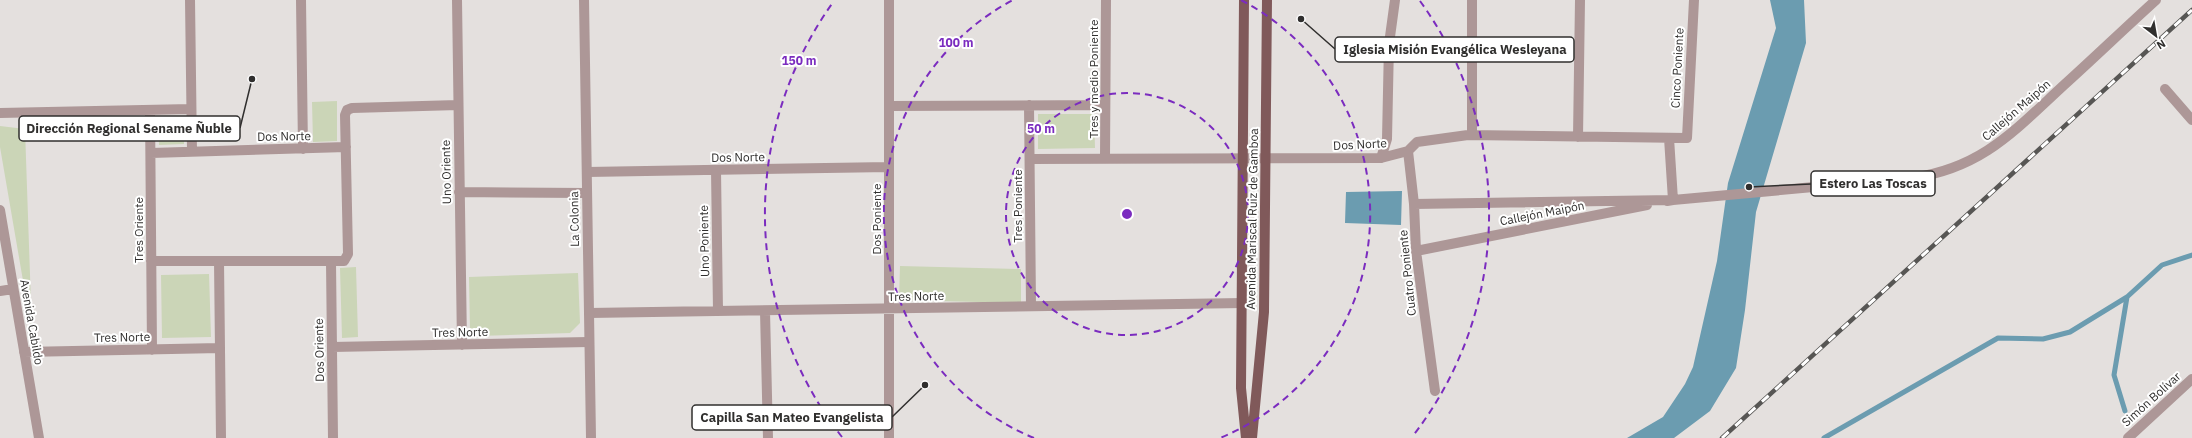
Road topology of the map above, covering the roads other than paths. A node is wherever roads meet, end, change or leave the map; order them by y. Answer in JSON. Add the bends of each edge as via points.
{"nodes":[{"id":1,"x":190,"y":0,"type":"edge"},
{"id":2,"x":301,"y":0,"type":"edge"},
{"id":3,"x":457,"y":0,"type":"edge"},
{"id":4,"x":584,"y":0,"type":"edge"},
{"id":5,"x":889,"y":0,"type":"edge"},
{"id":6,"x":1106,"y":0,"type":"edge"},
{"id":7,"x":1244,"y":0,"type":"edge"},
{"id":8,"x":1267,"y":0,"type":"edge"},
{"id":9,"x":1395,"y":0,"type":"edge"},
{"id":10,"x":1472,"y":0,"type":"edge"},
{"id":11,"x":1580,"y":0,"type":"edge"},
{"id":12,"x":1694,"y":0,"type":"edge"},
{"id":13,"x":2156,"y":0,"type":"edge"},
{"id":14,"x":2165,"y":89,"type":"dead end"},
{"id":15,"x":458,"y":105,"type":"junction"},
{"id":16,"x":1029,"y":105,"type":"junction"},
{"id":17,"x":1106,"y":105,"type":"junction"},
{"id":18,"x":889,"y":106,"type":"junction"},
{"id":19,"x":150,"y":110,"type":"junction"},
{"id":20,"x":191,"y":110,"type":"junction"},
{"id":21,"x":0,"y":113,"type":"edge"},
{"id":22,"x":2192,"y":120,"type":"edge"},
{"id":23,"x":1472,"y":135,"type":"junction"},
{"id":24,"x":1578,"y":137,"type":"junction"},
{"id":25,"x":1669,"y":138,"type":"junction"},
{"id":26,"x":1687,"y":138,"type":"joint"},
{"id":27,"x":346,"y":147,"type":"junction"},
{"id":28,"x":304,"y":149,"type":"junction"},
{"id":29,"x":192,"y":151,"type":"junction"},
{"id":30,"x":1408,"y":151,"type":"junction"},
{"id":31,"x":150,"y":153,"type":"junction"},
{"id":32,"x":1105,"y":158,"type":"junction"},
{"id":33,"x":1243,"y":158,"type":"junction"},
{"id":34,"x":1265,"y":158,"type":"junction"},
{"id":35,"x":1381,"y":158,"type":"junction"},
{"id":36,"x":1030,"y":159,"type":"junction"},
{"id":37,"x":889,"y":167,"type":"junction"},
{"id":38,"x":716,"y":170,"type":"junction"},
{"id":39,"x":587,"y":172,"type":"junction"},
{"id":40,"x":460,"y":192,"type":"junction"},
{"id":41,"x":587,"y":192,"type":"junction"},
{"id":42,"x":1673,"y":200,"type":"junction"},
{"id":43,"x":1414,"y":204,"type":"junction"},
{"id":44,"x":0,"y":210,"type":"edge"},
{"id":45,"x":1416,"y":251,"type":"junction"},
{"id":46,"x":151,"y":261,"type":"junction"},
{"id":47,"x":219,"y":262,"type":"junction"},
{"id":48,"x":331,"y":262,"type":"junction"},
{"id":49,"x":13,"y":289,"type":"junction"},
{"id":50,"x":0,"y":291,"type":"edge"},
{"id":51,"x":1243,"y":303,"type":"junction"},
{"id":52,"x":1031,"y":306,"type":"junction"},
{"id":53,"x":889,"y":309,"type":"junction"},
{"id":54,"x":765,"y":311,"type":"junction"},
{"id":55,"x":718,"y":312,"type":"junction"},
{"id":56,"x":589,"y":313,"type":"junction"},
{"id":57,"x":589,"y":342,"type":"junction"},
{"id":58,"x":462,"y":344,"type":"junction"},
{"id":59,"x":332,"y":347,"type":"junction"},
{"id":60,"x":220,"y":348,"type":"junction"},
{"id":61,"x":152,"y":350,"type":"junction"},
{"id":62,"x":24,"y":352,"type":"junction"},
{"id":63,"x":2192,"y":379,"type":"edge"},
{"id":64,"x":1434,"y":391,"type":"dead end"},
{"id":65,"x":38,"y":438,"type":"edge"},
{"id":66,"x":221,"y":438,"type":"edge"},
{"id":67,"x":333,"y":438,"type":"edge"},
{"id":68,"x":591,"y":438,"type":"edge"},
{"id":69,"x":768,"y":438,"type":"edge"},
{"id":70,"x":889,"y":438,"type":"edge"},
{"id":71,"x":1246,"y":438,"type":"edge"},
{"id":72,"x":1252,"y":438,"type":"edge"},
{"id":73,"x":2128,"y":438,"type":"edge"}],
"edges":[{"from":1,"to":20,"type":"street"},
{"from":2,"to":28,"type":"street"},
{"from":3,"to":15,"type":"street","name":"Uno Oriente"},
{"from":4,"to":39,"type":"street","name":"La Colonia"},
{"from":5,"to":18,"type":"street","name":"Dos Poniente"},
{"from":6,"to":17,"type":"street","name":"Tres y medio Poniente"},
{"from":7,"to":33,"type":"main road","name":"Avenida Mariscal Ruiz de Gamboa"},
{"from":8,"to":34,"type":"main road","name":"Avenida Mariscal Ruiz de Gamboa"},
{"from":9,"to":35,"type":"street","via":[[1389,44],[1387,138]]},
{"from":10,"to":23,"type":"street"},
{"from":11,"to":24,"type":"street"},
{"from":12,"to":26,"type":"street","name":"Cinco Poniente"},
{"from":13,"to":42,"type":"street","name":"Callejón Maipón","via":[[2005,139],[1960,166],[1929,176]]},
{"from":14,"to":22,"type":"street"},
{"from":15,"to":27,"type":"street","via":[[352,108],[347,110],[345,115]]},
{"from":15,"to":40,"type":"street","name":"Uno Oriente"},
{"from":16,"to":17,"type":"street"},
{"from":16,"to":18,"type":"street"},
{"from":16,"to":36,"type":"street","name":"Tres Poniente"},
{"from":17,"to":32,"type":"street","name":"Tres y medio Poniente"},
{"from":18,"to":37,"type":"street","name":"Dos Poniente"},
{"from":19,"to":20,"type":"street"},
{"from":19,"to":21,"type":"street"},
{"from":19,"to":31,"type":"street","name":"Tres Oriente"},
{"from":20,"to":29,"type":"street"},
{"from":23,"to":24,"type":"street","name":"Dos Norte"},
{"from":23,"to":30,"type":"street","name":"Dos Norte","via":[[1417,142]]},
{"from":24,"to":25,"type":"street","name":"Dos Norte"},
{"from":25,"to":26,"type":"street","name":"Dos Norte"},
{"from":25,"to":42,"type":"street"},
{"from":27,"to":28,"type":"street","name":"Dos Norte"},
{"from":27,"to":48,"type":"street","via":[[348,254],[347,260]]},
{"from":28,"to":29,"type":"street","name":"Dos Norte"},
{"from":29,"to":31,"type":"street","name":"Dos Norte"},
{"from":30,"to":35,"type":"street","name":"Dos Norte"},
{"from":30,"to":43,"type":"street","name":"Cuatro Poniente"},
{"from":31,"to":46,"type":"street","name":"Tres Oriente"},
{"from":32,"to":33,"type":"street","name":"Dos Norte"},
{"from":32,"to":36,"type":"street","name":"Dos Norte"},
{"from":33,"to":34,"type":"street","name":"Dos Norte"},
{"from":33,"to":51,"type":"main road","name":"Avenida Mariscal Ruiz de Gamboa"},
{"from":34,"to":35,"type":"street","name":"Dos Norte"},
{"from":34,"to":72,"type":"main road","name":"Avenida Mariscal Ruiz de Gamboa","via":[[1264,312]]},
{"from":36,"to":52,"type":"street","name":"Tres Poniente"},
{"from":37,"to":38,"type":"street","name":"Dos Norte"},
{"from":37,"to":53,"type":"street","name":"Dos Poniente"},
{"from":38,"to":39,"type":"street","name":"Dos Norte"},
{"from":38,"to":55,"type":"street","name":"Uno Poniente"},
{"from":39,"to":41,"type":"street","name":"La Colonia"},
{"from":40,"to":41,"type":"street"},
{"from":40,"to":58,"type":"street","name":"Uno Oriente"},
{"from":41,"to":56,"type":"street","name":"La Colonia"},
{"from":42,"to":43,"type":"street","name":"Callejón Maipón"},
{"from":42,"to":45,"type":"street","name":"Callejón Maipón"},
{"from":43,"to":45,"type":"street","name":"Cuatro Poniente"},
{"from":44,"to":49,"type":"street","name":"Avenida Cabildo"},
{"from":45,"to":64,"type":"street","name":"Cuatro Poniente"},
{"from":46,"to":47,"type":"street"},
{"from":46,"to":61,"type":"street","name":"Tres Oriente"},
{"from":47,"to":48,"type":"street"},
{"from":47,"to":60,"type":"street"},
{"from":48,"to":59,"type":"street","name":"Dos Oriente"},
{"from":49,"to":50,"type":"street"},
{"from":49,"to":62,"type":"street","name":"Avenida Cabildo"},
{"from":51,"to":52,"type":"street","name":"Tres Norte"},
{"from":51,"to":71,"type":"main road","name":"Avenida Mariscal Ruiz de Gamboa","via":[[1241,388]]},
{"from":52,"to":53,"type":"street","name":"Tres Norte"},
{"from":53,"to":54,"type":"street","name":"Tres Norte"},
{"from":53,"to":70,"type":"street","name":"Dos Poniente"},
{"from":54,"to":55,"type":"street","name":"Tres Norte"},
{"from":54,"to":69,"type":"street"},
{"from":55,"to":56,"type":"street","name":"Tres Norte"},
{"from":56,"to":57,"type":"street","name":"La Colonia"},
{"from":57,"to":58,"type":"street","name":"Tres Norte"},
{"from":57,"to":68,"type":"street","name":"La Colonia"},
{"from":58,"to":59,"type":"street","name":"Tres Norte"},
{"from":59,"to":67,"type":"street","name":"Dos Oriente"},
{"from":60,"to":61,"type":"street","name":"Tres Norte"},
{"from":60,"to":66,"type":"street"},
{"from":61,"to":62,"type":"street","name":"Tres Norte"},
{"from":62,"to":65,"type":"street","name":"Avenida Cabildo"},
{"from":63,"to":73,"type":"street","name":"Simón Bolívar"}]}
